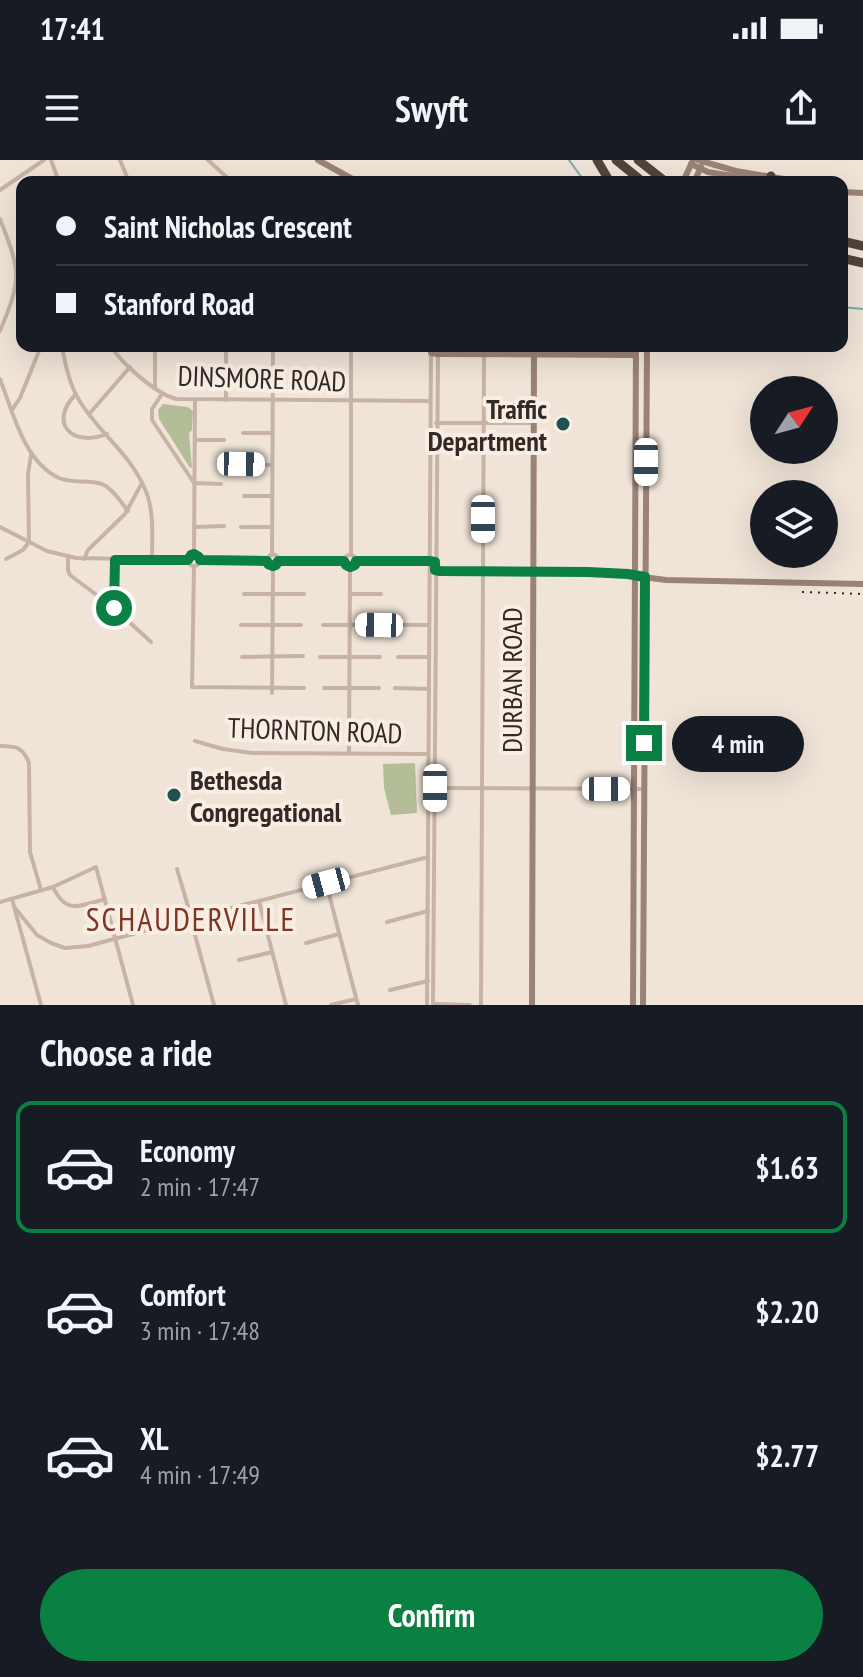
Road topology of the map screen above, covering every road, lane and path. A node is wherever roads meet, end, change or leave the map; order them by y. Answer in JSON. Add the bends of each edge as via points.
{"nodes":[{"id":1,"x":44,"y":160,"type":"edge"},
{"id":2,"x":208,"y":160,"type":"edge"},
{"id":3,"x":318,"y":160,"type":"edge"},
{"id":4,"x":616,"y":160,"type":"edge"},
{"id":5,"x":638,"y":160,"type":"edge"},
{"id":6,"x":719,"y":160,"type":"edge"},
{"id":7,"x":698,"y":163,"type":"edge"},
{"id":8,"x":736,"y":171,"type":"junction"},
{"id":9,"x":21,"y":176,"type":"edge"},
{"id":10,"x":225,"y":176,"type":"edge"},
{"id":11,"x":347,"y":176,"type":"edge"},
{"id":12,"x":636,"y":176,"type":"edge"},
{"id":13,"x":658,"y":176,"type":"edge"},
{"id":14,"x":739,"y":176,"type":"edge"},
{"id":15,"x":755,"y":176,"type":"edge"},
{"id":16,"x":0,"y":219,"type":"edge"},
{"id":17,"x":16,"y":263,"type":"edge"},
{"id":18,"x":16,"y":286,"type":"edge"},
{"id":19,"x":0,"y":331,"type":"edge"},
{"id":20,"x":39,"y":352,"type":"edge"},
{"id":21,"x":63,"y":352,"type":"edge"},
{"id":22,"x":115,"y":352,"type":"edge"},
{"id":23,"x":155,"y":352,"type":"edge"},
{"id":24,"x":226,"y":352,"type":"edge"},
{"id":25,"x":273,"y":352,"type":"edge"},
{"id":26,"x":351,"y":352,"type":"edge"},
{"id":27,"x":434,"y":352,"type":"edge"},
{"id":28,"x":434,"y":352,"type":"edge"},
{"id":29,"x":454,"y":352,"type":"edge"},
{"id":30,"x":518,"y":352,"type":"edge"},
{"id":31,"x":540,"y":352,"type":"edge"},
{"id":32,"x":578,"y":352,"type":"edge"},
{"id":33,"x":484,"y":355,"type":"junction"},
{"id":34,"x":636,"y":355,"type":"junction"},
{"id":35,"x":647,"y":355,"type":"joint"},
{"id":36,"x":130,"y":367,"type":"junction"},
{"id":37,"x":0,"y":379,"type":"edge"},
{"id":38,"x":155,"y":388,"type":"junction"},
{"id":39,"x":76,"y":394,"type":"junction"},
{"id":40,"x":162,"y":394,"type":"junction"},
{"id":41,"x":195,"y":400,"type":"junction"},
{"id":42,"x":226,"y":400,"type":"junction"},
{"id":43,"x":273,"y":400,"type":"junction"},
{"id":44,"x":351,"y":401,"type":"junction"},
{"id":45,"x":430,"y":401,"type":"junction"},
{"id":46,"x":12,"y":410,"type":"junction"},
{"id":47,"x":89,"y":414,"type":"junction"},
{"id":48,"x":436,"y":423,"type":"junction"},
{"id":49,"x":483,"y":423,"type":"junction"},
{"id":50,"x":534,"y":423,"type":"junction"},
{"id":51,"x":243,"y":433,"type":"dead end"},
{"id":52,"x":272,"y":433,"type":"junction"},
{"id":53,"x":107,"y":434,"type":"junction"},
{"id":54,"x":195,"y":440,"type":"junction"},
{"id":55,"x":224,"y":440,"type":"dead end"},
{"id":56,"x":31,"y":455,"type":"junction"},
{"id":57,"x":241,"y":464,"type":"dead end"},
{"id":58,"x":272,"y":465,"type":"junction"},
{"id":59,"x":142,"y":483,"type":"junction"},
{"id":60,"x":194,"y":483,"type":"junction"},
{"id":61,"x":221,"y":484,"type":"dead end"},
{"id":62,"x":244,"y":496,"type":"dead end"},
{"id":63,"x":272,"y":496,"type":"junction"},
{"id":64,"x":128,"y":511,"type":"junction"},
{"id":65,"x":224,"y":526,"type":"dead end"},
{"id":66,"x":0,"y":527,"type":"edge"},
{"id":67,"x":194,"y":527,"type":"junction"},
{"id":68,"x":241,"y":527,"type":"dead end"},
{"id":69,"x":272,"y":527,"type":"junction"},
{"id":70,"x":429,"y":537,"type":"junction"},
{"id":71,"x":436,"y":537,"type":"junction"},
{"id":72,"x":29,"y":542,"type":"junction"},
{"id":73,"x":194,"y":554,"type":"junction"},
{"id":74,"x":272,"y":555,"type":"junction"},
{"id":75,"x":351,"y":555,"type":"junction"},
{"id":76,"x":68,"y":556,"type":"junction"},
{"id":77,"x":6,"y":559,"type":"dead end"},
{"id":78,"x":84,"y":559,"type":"junction"},
{"id":79,"x":115,"y":560,"type":"junction"},
{"id":80,"x":152,"y":560,"type":"junction"},
{"id":81,"x":188,"y":560,"type":"junction"},
{"id":82,"x":200,"y":560,"type":"junction"},
{"id":83,"x":267,"y":561,"type":"junction"},
{"id":84,"x":278,"y":561,"type":"junction"},
{"id":85,"x":344,"y":561,"type":"junction"},
{"id":86,"x":356,"y":561,"type":"junction"},
{"id":87,"x":432,"y":562,"type":"junction"},
{"id":88,"x":194,"y":566,"type":"junction"},
{"id":89,"x":273,"y":566,"type":"junction"},
{"id":90,"x":350,"y":567,"type":"junction"},
{"id":91,"x":432,"y":570,"type":"junction"},
{"id":92,"x":483,"y":571,"type":"junction"},
{"id":93,"x":533,"y":571,"type":"junction"},
{"id":94,"x":635,"y":575,"type":"junction"},
{"id":95,"x":645,"y":577,"type":"junction"},
{"id":96,"x":863,"y":584,"type":"edge"},
{"id":97,"x":272,"y":593,"type":"junction"},
{"id":98,"x":244,"y":594,"type":"dead end"},
{"id":99,"x":304,"y":594,"type":"dead end"},
{"id":100,"x":350,"y":594,"type":"junction"},
{"id":101,"x":381,"y":594,"type":"dead end"},
{"id":102,"x":114,"y":608,"type":"junction"},
{"id":103,"x":241,"y":625,"type":"dead end"},
{"id":104,"x":301,"y":625,"type":"dead end"},
{"id":105,"x":323,"y":625,"type":"dead end"},
{"id":106,"x":350,"y":625,"type":"junction"},
{"id":107,"x":379,"y":625,"type":"dead end"},
{"id":108,"x":401,"y":625,"type":"dead end"},
{"id":109,"x":429,"y":625,"type":"junction"},
{"id":110,"x":272,"y":626,"type":"junction"},
{"id":111,"x":151,"y":642,"type":"dead end"},
{"id":112,"x":272,"y":656,"type":"junction"},
{"id":113,"x":303,"y":656,"type":"dead end"},
{"id":114,"x":350,"y":656,"type":"junction"},
{"id":115,"x":242,"y":657,"type":"dead end"},
{"id":116,"x":320,"y":657,"type":"dead end"},
{"id":117,"x":380,"y":657,"type":"dead end"},
{"id":118,"x":398,"y":657,"type":"dead end"},
{"id":119,"x":429,"y":657,"type":"junction"},
{"id":120,"x":304,"y":688,"type":"dead end"},
{"id":121,"x":324,"y":688,"type":"dead end"},
{"id":122,"x":350,"y":688,"type":"junction"},
{"id":123,"x":379,"y":688,"type":"dead end"},
{"id":124,"x":395,"y":688,"type":"dead end"},
{"id":125,"x":429,"y":689,"type":"junction"},
{"id":126,"x":272,"y":690,"type":"junction"},
{"id":127,"x":195,"y":741,"type":"dead end"},
{"id":128,"x":0,"y":746,"type":"edge"},
{"id":129,"x":349,"y":753,"type":"junction"},
{"id":130,"x":428,"y":754,"type":"junction"},
{"id":131,"x":435,"y":754,"type":"junction"},
{"id":132,"x":432,"y":788,"type":"junction"},
{"id":133,"x":481,"y":789,"type":"junction"},
{"id":134,"x":533,"y":789,"type":"junction"},
{"id":135,"x":633,"y":789,"type":"junction"},
{"id":136,"x":644,"y":789,"type":"junction"},
{"id":137,"x":428,"y":857,"type":"junction"},
{"id":138,"x":177,"y":869,"type":"dead end"},
{"id":139,"x":326,"y":883,"type":"junction"},
{"id":140,"x":53,"y":887,"type":"junction"},
{"id":141,"x":41,"y":890,"type":"junction"},
{"id":142,"x":12,"y":899,"type":"junction"},
{"id":143,"x":105,"y":899,"type":"junction"},
{"id":144,"x":259,"y":901,"type":"junction"},
{"id":145,"x":0,"y":902,"type":"edge"},
{"id":146,"x":15,"y":908,"type":"junction"},
{"id":147,"x":428,"y":911,"type":"junction"},
{"id":148,"x":190,"y":913,"type":"junction"},
{"id":149,"x":197,"y":917,"type":"junction"},
{"id":150,"x":185,"y":920,"type":"junction"},
{"id":151,"x":387,"y":922,"type":"dead end"},
{"id":152,"x":192,"y":924,"type":"junction"},
{"id":153,"x":339,"y":934,"type":"junction"},
{"id":154,"x":116,"y":939,"type":"junction"},
{"id":155,"x":306,"y":943,"type":"dead end"},
{"id":156,"x":272,"y":952,"type":"junction"},
{"id":157,"x":239,"y":960,"type":"dead end"},
{"id":158,"x":428,"y":981,"type":"junction"},
{"id":159,"x":390,"y":990,"type":"dead end"},
{"id":160,"x":357,"y":1002,"type":"edge"},
{"id":161,"x":41,"y":1005,"type":"edge"},
{"id":162,"x":133,"y":1005,"type":"edge"},
{"id":163,"x":214,"y":1005,"type":"edge"},
{"id":164,"x":286,"y":1005,"type":"edge"},
{"id":165,"x":331,"y":1005,"type":"edge"},
{"id":166,"x":430,"y":1005,"type":"edge"},
{"id":167,"x":470,"y":1005,"type":"edge"},
{"id":168,"x":481,"y":1005,"type":"edge"},
{"id":169,"x":532,"y":1005,"type":"edge"},
{"id":170,"x":633,"y":1005,"type":"edge"},
{"id":171,"x":643,"y":1005,"type":"edge"}],
"edges":[{"from":1,"to":9,"type":"street"},
{"from":2,"to":10,"type":"street"},
{"from":3,"to":11,"type":"main road"},
{"from":4,"to":12,"type":"highway"},
{"from":5,"to":13,"type":"highway"},
{"from":6,"to":8,"type":"main road"},
{"from":7,"to":8,"type":"main road"},
{"from":7,"to":14,"type":"main road","via":[[708,172]]},
{"from":8,"to":15,"type":"main road"},
{"from":16,"to":17,"type":"street"},
{"from":18,"to":19,"type":"street"},
{"from":20,"to":46,"type":"street"},
{"from":21,"to":39,"type":"street"},
{"from":22,"to":36,"type":"street","name":"DINSMORE ROAD"},
{"from":23,"to":38,"type":"street"},
{"from":24,"to":42,"type":"street"},
{"from":25,"to":43,"type":"street"},
{"from":26,"to":44,"type":"street"},
{"from":27,"to":45,"type":"street"},
{"from":28,"to":48,"type":"street"},
{"from":29,"to":33,"type":"main road"},
{"from":30,"to":33,"type":"main road"},
{"from":31,"to":50,"type":"main road","name":"DURBAN ROAD"},
{"from":32,"to":34,"type":"main road"},
{"from":33,"to":49,"type":"street"},
{"from":34,"to":35,"type":"main road"},
{"from":34,"to":94,"type":"main road"},
{"from":35,"to":95,"type":"main road"},
{"from":36,"to":38,"type":"street","name":"DINSMORE ROAD"},
{"from":36,"to":47,"type":"street"},
{"from":37,"to":46,"type":"street"},
{"from":38,"to":40,"type":"street","name":"DINSMORE ROAD"},
{"from":39,"to":47,"type":"street"},
{"from":39,"to":53,"type":"street","via":[[64,415],[68,430],[86,439]]},
{"from":40,"to":41,"type":"street","name":"DINSMORE ROAD"},
{"from":40,"to":60,"type":"street","via":[[152,418]]},
{"from":41,"to":42,"type":"street","name":"DINSMORE ROAD"},
{"from":41,"to":54,"type":"street"},
{"from":42,"to":43,"type":"street","name":"DINSMORE ROAD"},
{"from":43,"to":44,"type":"street","name":"DINSMORE ROAD"},
{"from":43,"to":52,"type":"street"},
{"from":44,"to":45,"type":"street","name":"DINSMORE ROAD"},
{"from":44,"to":75,"type":"street"},
{"from":45,"to":70,"type":"street"},
{"from":46,"to":56,"type":"street"},
{"from":47,"to":53,"type":"street"},
{"from":48,"to":49,"type":"street"},
{"from":48,"to":71,"type":"street"},
{"from":49,"to":50,"type":"street"},
{"from":49,"to":92,"type":"street"},
{"from":50,"to":93,"type":"main road","name":"DURBAN ROAD"},
{"from":51,"to":52,"type":"street"},
{"from":52,"to":58,"type":"street"},
{"from":53,"to":59,"type":"street"},
{"from":54,"to":55,"type":"street"},
{"from":54,"to":60,"type":"street"},
{"from":56,"to":64,"type":"street","via":[[59,478],[103,485]]},
{"from":56,"to":72,"type":"street"},
{"from":57,"to":58,"type":"street"},
{"from":58,"to":63,"type":"street"},
{"from":59,"to":64,"type":"street"},
{"from":59,"to":80,"type":"street","via":[[150,506]]},
{"from":60,"to":61,"type":"street"},
{"from":60,"to":67,"type":"street"},
{"from":62,"to":63,"type":"street"},
{"from":63,"to":69,"type":"street"},
{"from":64,"to":78,"type":"street"},
{"from":65,"to":67,"type":"street"},
{"from":66,"to":72,"type":"street"},
{"from":67,"to":73,"type":"street"},
{"from":68,"to":69,"type":"street"},
{"from":69,"to":74,"type":"street"},
{"from":70,"to":71,"type":"street"},
{"from":70,"to":87,"type":"street"},
{"from":71,"to":87,"type":"street"},
{"from":72,"to":76,"type":"street"},
{"from":72,"to":77,"type":"street"},
{"from":73,"to":81,"type":"street"},
{"from":73,"to":82,"type":"street"},
{"from":74,"to":83,"type":"street"},
{"from":74,"to":84,"type":"street"},
{"from":75,"to":85,"type":"street"},
{"from":75,"to":86,"type":"street"},
{"from":76,"to":78,"type":"street"},
{"from":76,"to":102,"type":"street","via":[[70,575]]},
{"from":78,"to":79,"type":"street"},
{"from":79,"to":80,"type":"street"},
{"from":79,"to":102,"type":"street"},
{"from":80,"to":81,"type":"street"},
{"from":81,"to":88,"type":"street"},
{"from":82,"to":83,"type":"street"},
{"from":82,"to":88,"type":"street"},
{"from":83,"to":89,"type":"street"},
{"from":84,"to":85,"type":"street"},
{"from":84,"to":89,"type":"street"},
{"from":85,"to":90,"type":"street"},
{"from":86,"to":87,"type":"street"},
{"from":86,"to":90,"type":"street"},
{"from":87,"to":91,"type":"street"},
{"from":88,"to":126,"type":"street","via":[[191,687]]},
{"from":89,"to":97,"type":"street"},
{"from":90,"to":100,"type":"street"},
{"from":91,"to":92,"type":"street"},
{"from":91,"to":109,"type":"street"},
{"from":91,"to":131,"type":"street"},
{"from":92,"to":93,"type":"street"},
{"from":92,"to":133,"type":"street"},
{"from":93,"to":94,"type":"street"},
{"from":93,"to":134,"type":"main road","name":"DURBAN ROAD"},
{"from":94,"to":95,"type":"main road"},
{"from":94,"to":135,"type":"main road"},
{"from":95,"to":96,"type":"main road"},
{"from":95,"to":136,"type":"main road"},
{"from":97,"to":98,"type":"street"},
{"from":97,"to":99,"type":"street"},
{"from":97,"to":110,"type":"street"},
{"from":100,"to":101,"type":"street"},
{"from":100,"to":106,"type":"street"},
{"from":102,"to":111,"type":"street"},
{"from":103,"to":110,"type":"street"},
{"from":104,"to":110,"type":"street"},
{"from":105,"to":106,"type":"street"},
{"from":106,"to":107,"type":"street"},
{"from":106,"to":114,"type":"street"},
{"from":108,"to":109,"type":"street"},
{"from":109,"to":119,"type":"street"},
{"from":110,"to":112,"type":"street"},
{"from":112,"to":113,"type":"street"},
{"from":112,"to":115,"type":"street"},
{"from":112,"to":126,"type":"street"},
{"from":114,"to":116,"type":"street"},
{"from":114,"to":117,"type":"street"},
{"from":114,"to":122,"type":"street"},
{"from":118,"to":119,"type":"street"},
{"from":119,"to":125,"type":"street"},
{"from":120,"to":126,"type":"street"},
{"from":121,"to":122,"type":"street"},
{"from":122,"to":123,"type":"street"},
{"from":122,"to":129,"type":"street"},
{"from":124,"to":125,"type":"street"},
{"from":125,"to":130,"type":"street"},
{"from":127,"to":129,"type":"street","name":"THORNTON ROAD","via":[[252,753]]},
{"from":128,"to":141,"type":"street","via":[[20,748],[30,765],[31,855]]},
{"from":129,"to":130,"type":"street","name":"THORNTON ROAD"},
{"from":130,"to":131,"type":"street","name":"THORNTON ROAD"},
{"from":130,"to":132,"type":"street"},
{"from":131,"to":132,"type":"street"},
{"from":132,"to":133,"type":"street"},
{"from":132,"to":137,"type":"street"},
{"from":132,"to":166,"type":"street"},
{"from":133,"to":134,"type":"street"},
{"from":133,"to":168,"type":"street"},
{"from":134,"to":135,"type":"street"},
{"from":134,"to":169,"type":"main road","name":"DURBAN ROAD"},
{"from":135,"to":136,"type":"street"},
{"from":135,"to":170,"type":"main road"},
{"from":136,"to":171,"type":"main road"},
{"from":137,"to":139,"type":"street"},
{"from":137,"to":147,"type":"street"},
{"from":138,"to":148,"type":"street"},
{"from":139,"to":144,"type":"street"},
{"from":139,"to":153,"type":"street"},
{"from":140,"to":141,"type":"street"},
{"from":140,"to":143,"type":"street","via":[[67,906]]},
{"from":140,"to":143,"type":"street","via":[[96,867]]},
{"from":141,"to":142,"type":"street"},
{"from":142,"to":145,"type":"street"},
{"from":142,"to":146,"type":"street"},
{"from":143,"to":154,"type":"street"},
{"from":144,"to":149,"type":"street"},
{"from":144,"to":156,"type":"street"},
{"from":146,"to":154,"type":"street","via":[[37,935],[59,946],[78,948]]},
{"from":146,"to":161,"type":"street"},
{"from":147,"to":151,"type":"street"},
{"from":147,"to":158,"type":"street"},
{"from":148,"to":149,"type":"street"},
{"from":148,"to":150,"type":"street"},
{"from":149,"to":152,"type":"street"},
{"from":150,"to":152,"type":"street"},
{"from":150,"to":154,"type":"street"},
{"from":152,"to":163,"type":"street"},
{"from":153,"to":155,"type":"street"},
{"from":153,"to":160,"type":"street"},
{"from":154,"to":162,"type":"street"},
{"from":156,"to":157,"type":"street"},
{"from":156,"to":164,"type":"street"},
{"from":158,"to":159,"type":"street"},
{"from":158,"to":166,"type":"street"},
{"from":160,"to":165,"type":"street"},
{"from":166,"to":167,"type":"street"}]}
